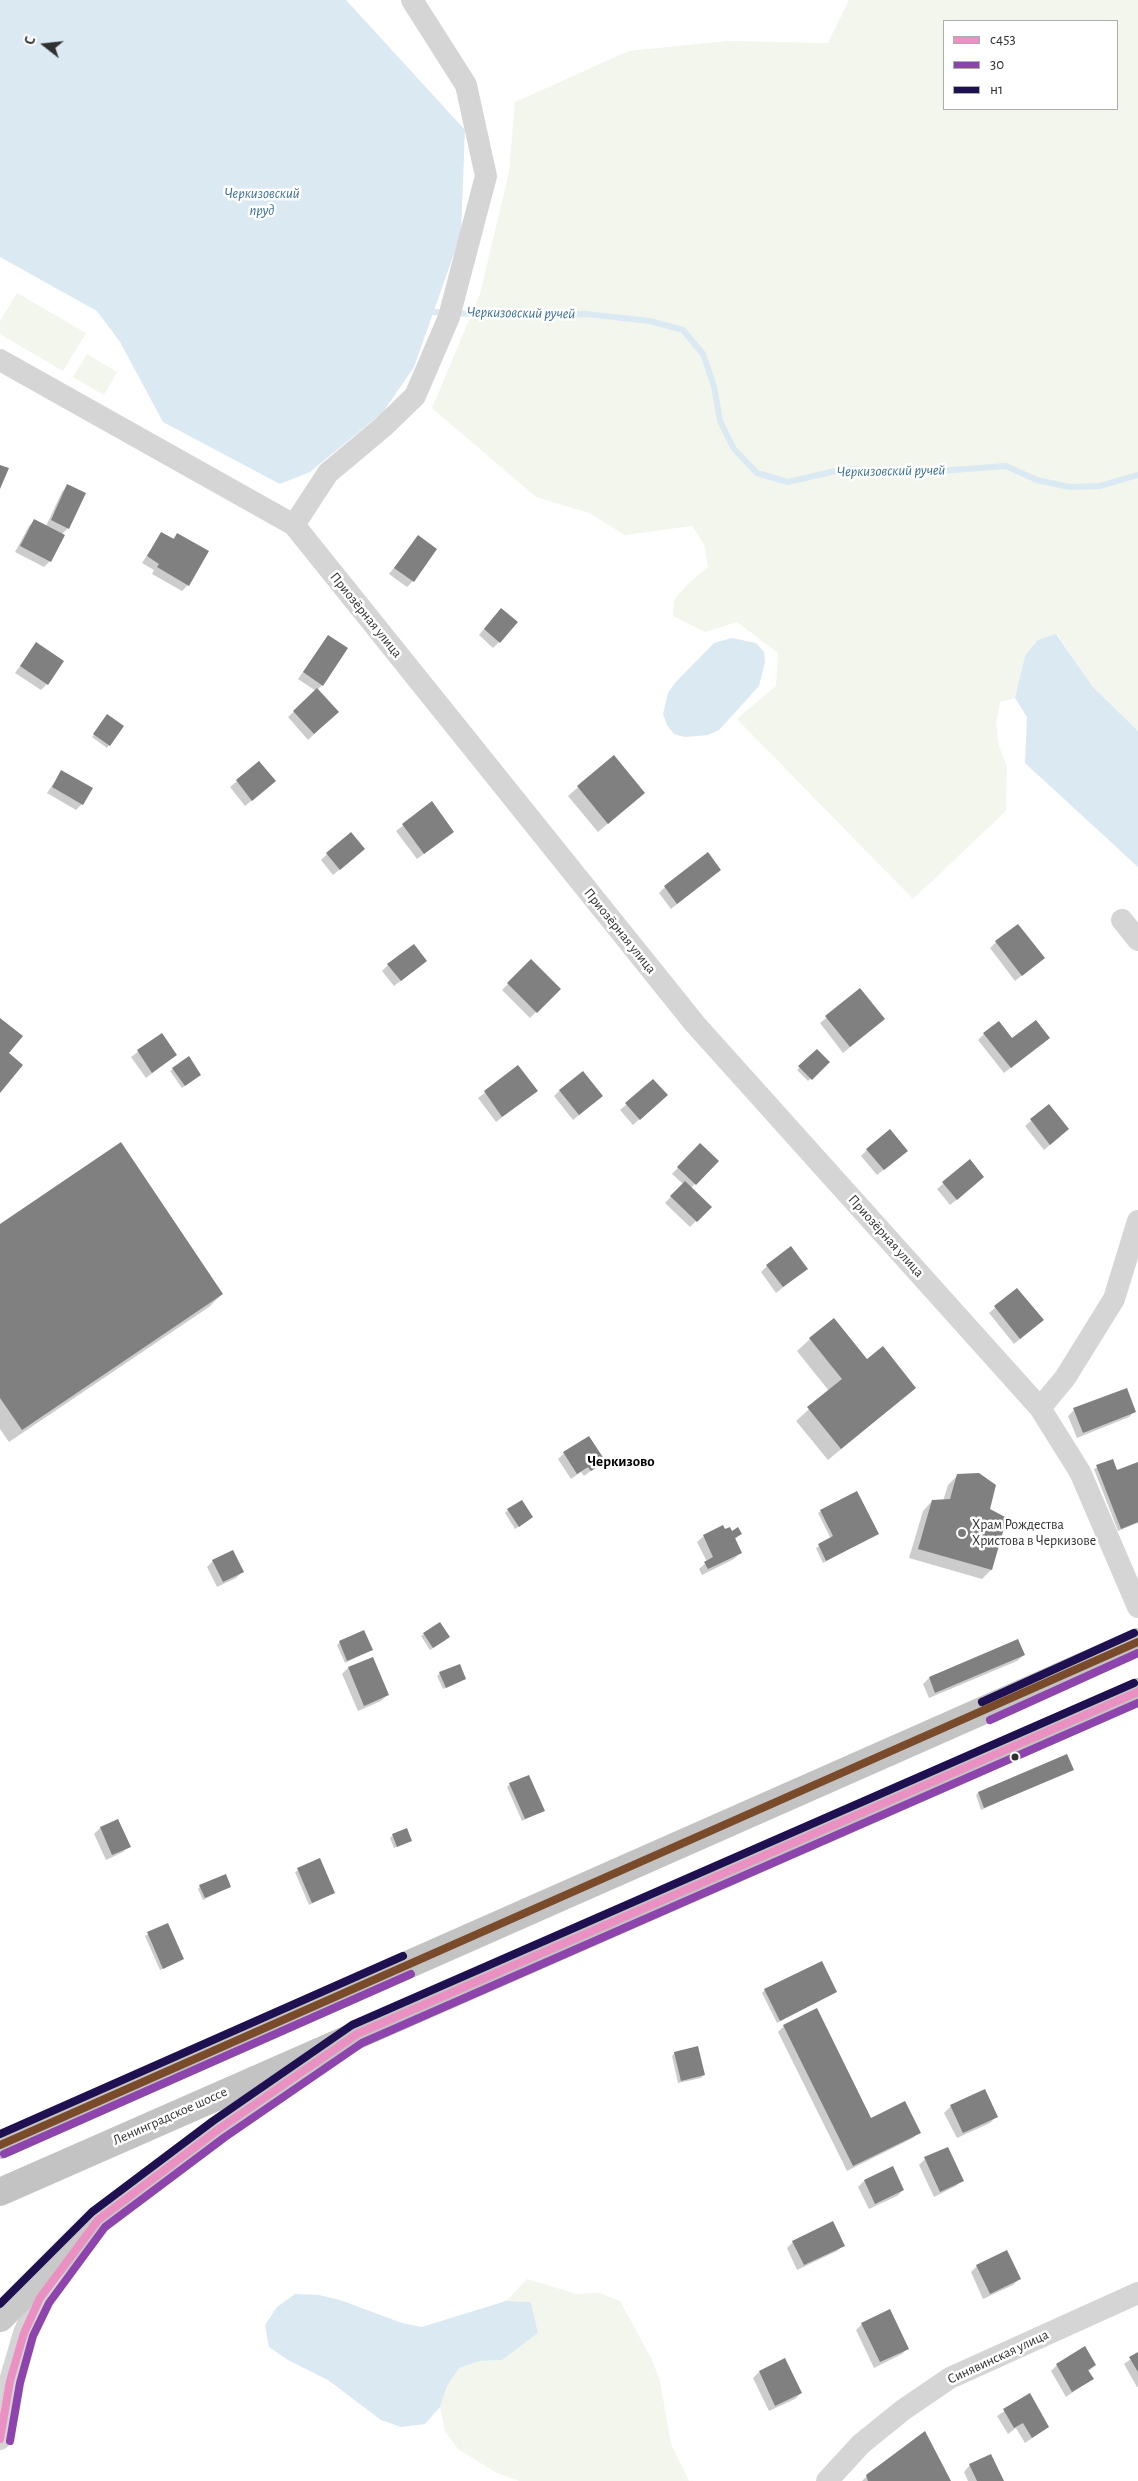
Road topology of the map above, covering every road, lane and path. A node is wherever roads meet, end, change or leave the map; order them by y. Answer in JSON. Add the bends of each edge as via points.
{"nodes":[{"id":1,"x":412,"y":0,"type":"edge"},
{"id":2,"x":0,"y":360,"type":"edge"},
{"id":3,"x":294,"y":525,"type":"junction"},
{"id":4,"x":1122,"y":920,"type":"dead end"},
{"id":5,"x":1138,"y":940,"type":"edge"},
{"id":6,"x":1138,"y":1221,"type":"edge"},
{"id":7,"x":1040,"y":1408,"type":"junction"},
{"id":8,"x":1138,"y":1607,"type":"edge"},
{"id":9,"x":1138,"y":1642,"type":"edge"},
{"id":10,"x":1138,"y":1692,"type":"edge"},
{"id":11,"x":357,"y":2034,"type":"junction"},
{"id":12,"x":0,"y":2145,"type":"edge"},
{"id":13,"x":0,"y":2192,"type":"edge"},
{"id":14,"x":98,"y":2220,"type":"junction"},
{"id":15,"x":1138,"y":2293,"type":"edge"},
{"id":16,"x":0,"y":2318,"type":"edge"},
{"id":17,"x":0,"y":2439,"type":"edge"},
{"id":18,"x":827,"y":2481,"type":"edge"}],
"edges":[{"from":1,"to":3,"type":"street","via":[[466,85],[486,176],[449,317],[415,396],[328,473]]},
{"from":2,"to":3,"type":"street","name":"Приозёрная улица"},
{"from":3,"to":7,"type":"street","name":"Приозёрная улица","via":[[695,1024]]},
{"from":4,"to":5,"type":"street"},
{"from":6,"to":7,"type":"street","via":[[1114,1299],[1065,1378]]},
{"from":7,"to":8,"type":"street","name":"Приозёрная улица","via":[[1080,1472]]},
{"from":9,"to":12,"type":"highway"},
{"from":10,"to":11,"type":"highway","name":"Ленинградское шоссе"},
{"from":11,"to":13,"type":"highway","name":"Ленинградское шоссе"},
{"from":11,"to":14,"type":"main road","via":[[219,2129]]},
{"from":14,"to":16,"type":"main road"},
{"from":14,"to":17,"type":"street","via":[[40,2298],[24,2333],[10,2381]]},
{"from":15,"to":18,"type":"street","name":"Синявинская улица","via":[[950,2378],[861,2444]]}]}
